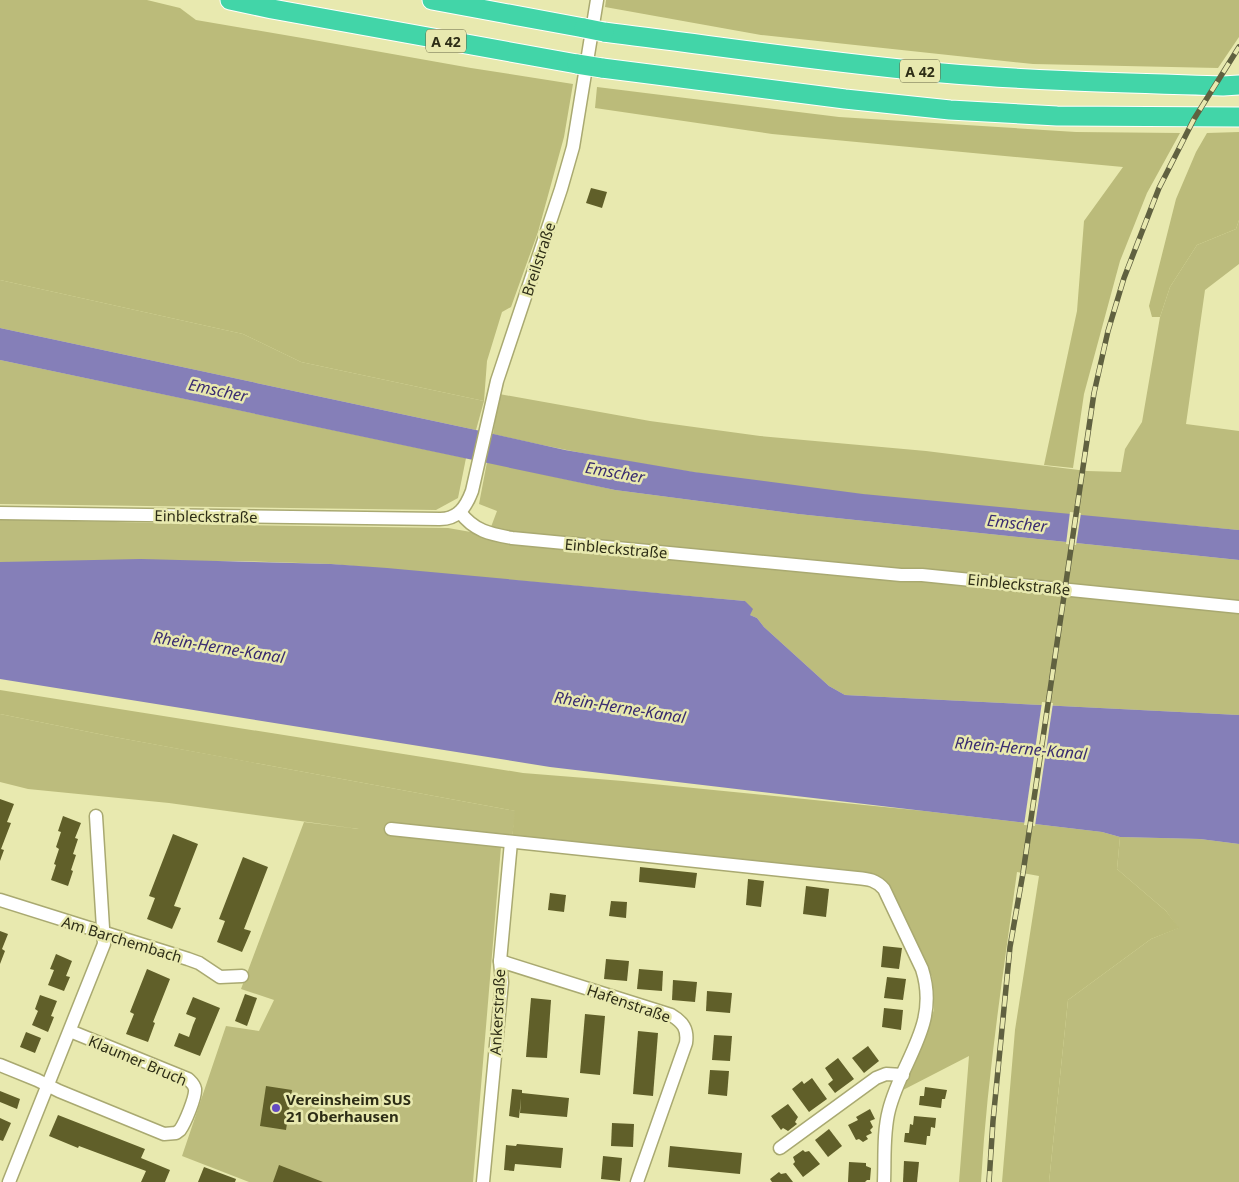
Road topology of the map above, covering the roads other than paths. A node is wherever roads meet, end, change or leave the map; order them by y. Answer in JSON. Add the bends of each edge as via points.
{"nodes":[{"id":1,"x":230,"y":0,"type":"edge"},
{"id":2,"x":432,"y":0,"type":"edge"},
{"id":3,"x":597,"y":0,"type":"edge"},
{"id":4,"x":1239,"y":85,"type":"edge"},
{"id":5,"x":1239,"y":117,"type":"edge"},
{"id":6,"x":460,"y":512,"type":"junction"},
{"id":7,"x":0,"y":514,"type":"edge"},
{"id":8,"x":1239,"y":607,"type":"edge"},
{"id":9,"x":96,"y":816,"type":"dead end"},
{"id":10,"x":391,"y":829,"type":"dead end"},
{"id":11,"x":511,"y":842,"type":"junction"},
{"id":12,"x":0,"y":900,"type":"edge"},
{"id":13,"x":103,"y":933,"type":"junction"},
{"id":14,"x":500,"y":961,"type":"junction"},
{"id":15,"x":242,"y":976,"type":"dead end"},
{"id":16,"x":70,"y":1031,"type":"junction"},
{"id":17,"x":0,"y":1065,"type":"edge"},
{"id":18,"x":903,"y":1075,"type":"junction"},
{"id":19,"x":47,"y":1085,"type":"junction"},
{"id":20,"x":780,"y":1148,"type":"dead end"},
{"id":21,"x":9,"y":1182,"type":"edge"},
{"id":22,"x":483,"y":1182,"type":"edge"},
{"id":23,"x":637,"y":1182,"type":"edge"},
{"id":24,"x":884,"y":1182,"type":"edge"}],
"edges":[{"from":1,"to":5,"type":"highway","number":"A 42","bridge":true,"via":[[577,64],[845,99],[950,110],[1057,116]]},
{"from":2,"to":4,"type":"highway","number":"A 42","bridge":true,"via":[[604,32],[844,63],[1040,80]]},
{"from":3,"to":6,"type":"street","name":"Breilstraße","via":[[573,147],[497,381],[468,500]]},
{"from":6,"to":7,"type":"street","name":"Einbleckstraße","via":[[440,520]]},
{"from":6,"to":8,"type":"street","name":"Einbleckstraße","via":[[474,527],[518,539],[922,574]]},
{"from":9,"to":13,"type":"street","name":"Klaumer Bruch"},
{"from":10,"to":11,"type":"street"},
{"from":11,"to":14,"type":"street","name":"Ankerstraße"},
{"from":11,"to":18,"type":"street","via":[[879,883],[926,978],[925,1021]]},
{"from":12,"to":13,"type":"street","name":"Am Barchembach"},
{"from":13,"to":15,"type":"street","name":"Am Barchembach","via":[[199,963],[220,977]]},
{"from":13,"to":16,"type":"street","name":"Klaumer Bruch","via":[[102,950]]},
{"from":14,"to":22,"type":"street","name":"Ankerstraße","via":[[502,982]]},
{"from":14,"to":23,"type":"street","name":"Hafenstraße","via":[[671,1015],[685,1028],[686,1043]]},
{"from":16,"to":19,"type":"street","name":"Klaumer Bruch"},
{"from":16,"to":19,"type":"street","name":"Klaumer Bruch","via":[[192,1082],[195,1091],[183,1126],[176,1133],[164,1134]]},
{"from":17,"to":19,"type":"street"},
{"from":18,"to":20,"type":"street","via":[[886,1074],[876,1078]]},
{"from":18,"to":24,"type":"street","via":[[886,1123]]},
{"from":19,"to":21,"type":"street","name":"Klaumer Bruch"}]}
